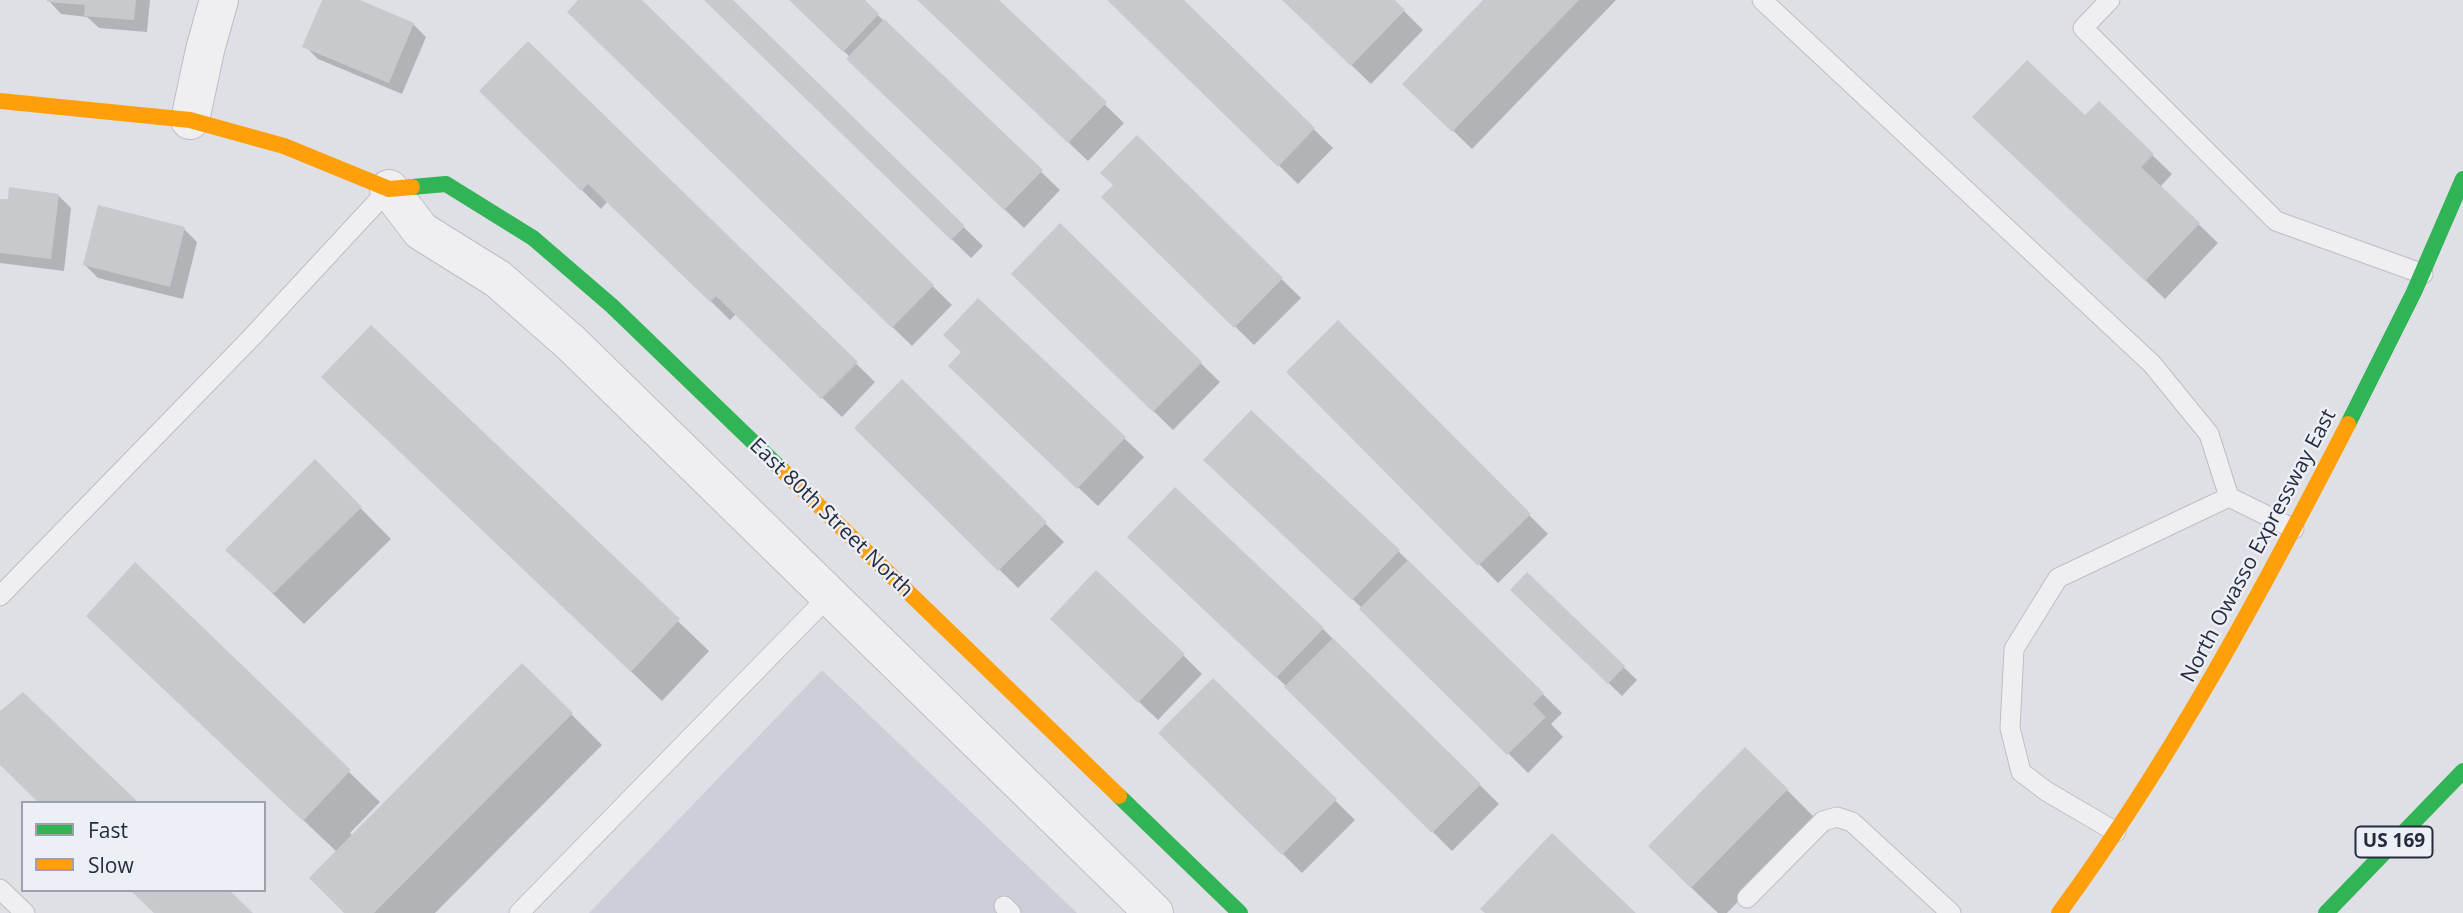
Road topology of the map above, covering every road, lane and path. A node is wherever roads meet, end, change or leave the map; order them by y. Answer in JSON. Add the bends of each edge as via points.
{"nodes":[{"id":1,"x":219,"y":0,"type":"edge"},
{"id":2,"x":1762,"y":0,"type":"edge"},
{"id":3,"x":2110,"y":0,"type":"edge"},
{"id":4,"x":0,"y":100,"type":"edge"},
{"id":5,"x":190,"y":120,"type":"junction"},
{"id":6,"x":2463,"y":179,"type":"edge"},
{"id":7,"x":389,"y":189,"type":"junction"},
{"id":8,"x":2423,"y":274,"type":"junction"},
{"id":9,"x":2229,"y":498,"type":"junction"},
{"id":10,"x":2294,"y":529,"type":"junction"},
{"id":11,"x":0,"y":596,"type":"edge"},
{"id":12,"x":829,"y":596,"type":"junction"},
{"id":13,"x":2463,"y":771,"type":"edge"},
{"id":14,"x":2116,"y":832,"type":"junction"},
{"id":15,"x":0,"y":889,"type":"edge"},
{"id":16,"x":1746,"y":898,"type":"dead end"},
{"id":17,"x":25,"y":913,"type":"edge"},
{"id":18,"x":519,"y":913,"type":"edge"},
{"id":19,"x":1154,"y":913,"type":"edge"},
{"id":20,"x":1240,"y":913,"type":"edge"},
{"id":21,"x":1951,"y":913,"type":"edge"},
{"id":22,"x":2059,"y":913,"type":"edge"},
{"id":23,"x":2326,"y":913,"type":"edge"}],
"edges":[{"from":1,"to":5,"type":"street"},
{"from":2,"to":9,"type":"lane","via":[[2152,364],[2209,435]]},
{"from":3,"to":8,"type":"lane","via":[[2083,28],[2276,221]]},
{"from":4,"to":5,"type":"main road","name":"East 80th Street North"},
{"from":5,"to":7,"type":"main road","name":"East 80th Street North","via":[[284,146]]},
{"from":6,"to":8,"type":"main road","name":"North Owasso Expressway East"},
{"from":7,"to":11,"type":"lane"},
{"from":7,"to":12,"type":"street","via":[[421,231],[498,279],[571,343]]},
{"from":7,"to":20,"type":"main road","name":"East 80th Street North","via":[[446,184],[543,246],[612,306]]},
{"from":8,"to":10,"type":"main road","name":"North Owasso Expressway East"},
{"from":9,"to":10,"type":"lane"},
{"from":9,"to":14,"type":"lane","via":[[2058,578],[2014,649],[2010,728],[2021,772]]},
{"from":10,"to":14,"type":"main road","name":"North Owasso Expressway East","via":[[2217,671]]},
{"from":12,"to":18,"type":"lane"},
{"from":12,"to":19,"type":"street"},
{"from":13,"to":23,"type":"main road","number":"US 169"},
{"from":14,"to":22,"type":"main road","name":"North Owasso Expressway East"},
{"from":15,"to":17,"type":"lane"},
{"from":16,"to":21,"type":"lane","via":[[1823,821],[1836,817],[1852,822]]}]}
